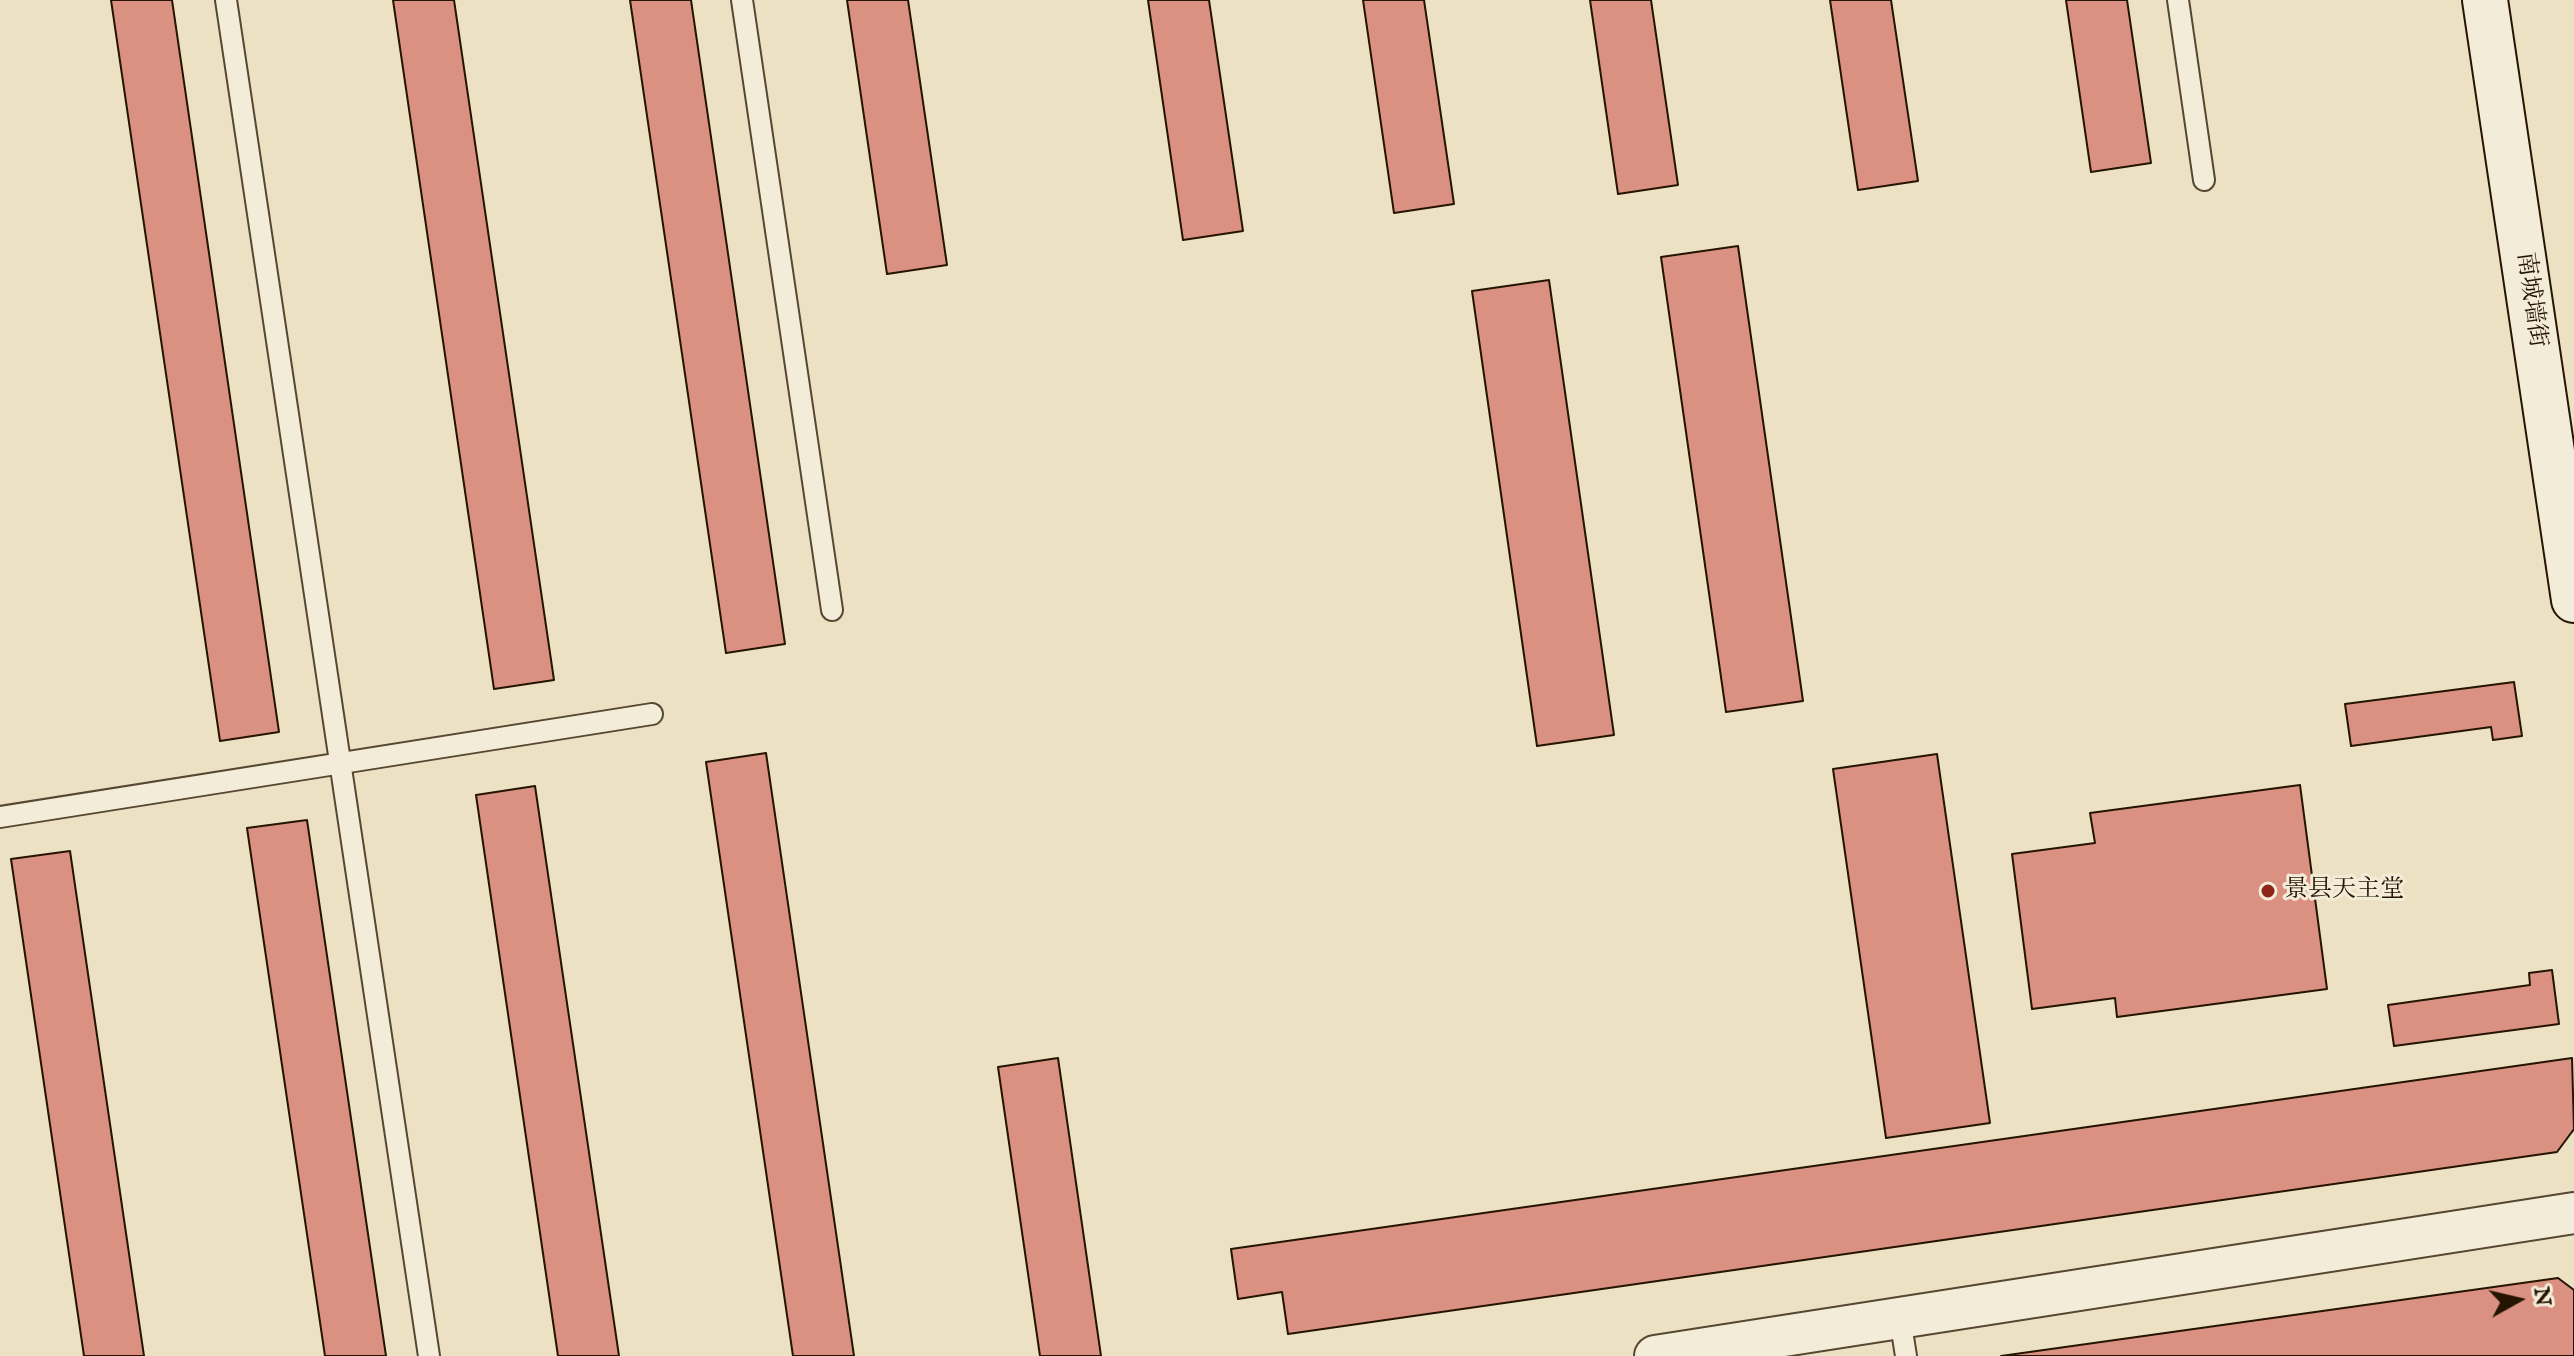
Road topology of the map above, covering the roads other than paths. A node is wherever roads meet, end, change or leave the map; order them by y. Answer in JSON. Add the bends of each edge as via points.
{"nodes":[{"id":1,"x":226,"y":0,"type":"edge"},
{"id":2,"x":742,"y":0,"type":"edge"},
{"id":3,"x":2178,"y":0,"type":"edge"},
{"id":4,"x":2485,"y":0,"type":"edge"},
{"id":5,"x":2204,"y":180,"type":"dead end"},
{"id":6,"x":2574,"y":600,"type":"edge"},
{"id":7,"x":832,"y":610,"type":"dead end"},
{"id":8,"x":652,"y":714,"type":"dead end"},
{"id":9,"x":340,"y":764,"type":"junction"},
{"id":10,"x":0,"y":817,"type":"edge"},
{"id":11,"x":2574,"y":1213,"type":"edge"},
{"id":12,"x":1903,"y":1337,"type":"edge"},
{"id":13,"x":429,"y":1356,"type":"edge"},
{"id":14,"x":1655,"y":1356,"type":"edge"}],
"edges":[{"from":1,"to":9,"type":"lane"},
{"from":2,"to":7,"type":"lane"},
{"from":3,"to":5,"type":"lane"},
{"from":4,"to":6,"type":"street","name":"南城墙街"},
{"from":8,"to":9,"type":"lane"},
{"from":9,"to":10,"type":"lane"},
{"from":9,"to":13,"type":"lane"},
{"from":11,"to":12,"type":"street"},
{"from":12,"to":14,"type":"street"}]}
